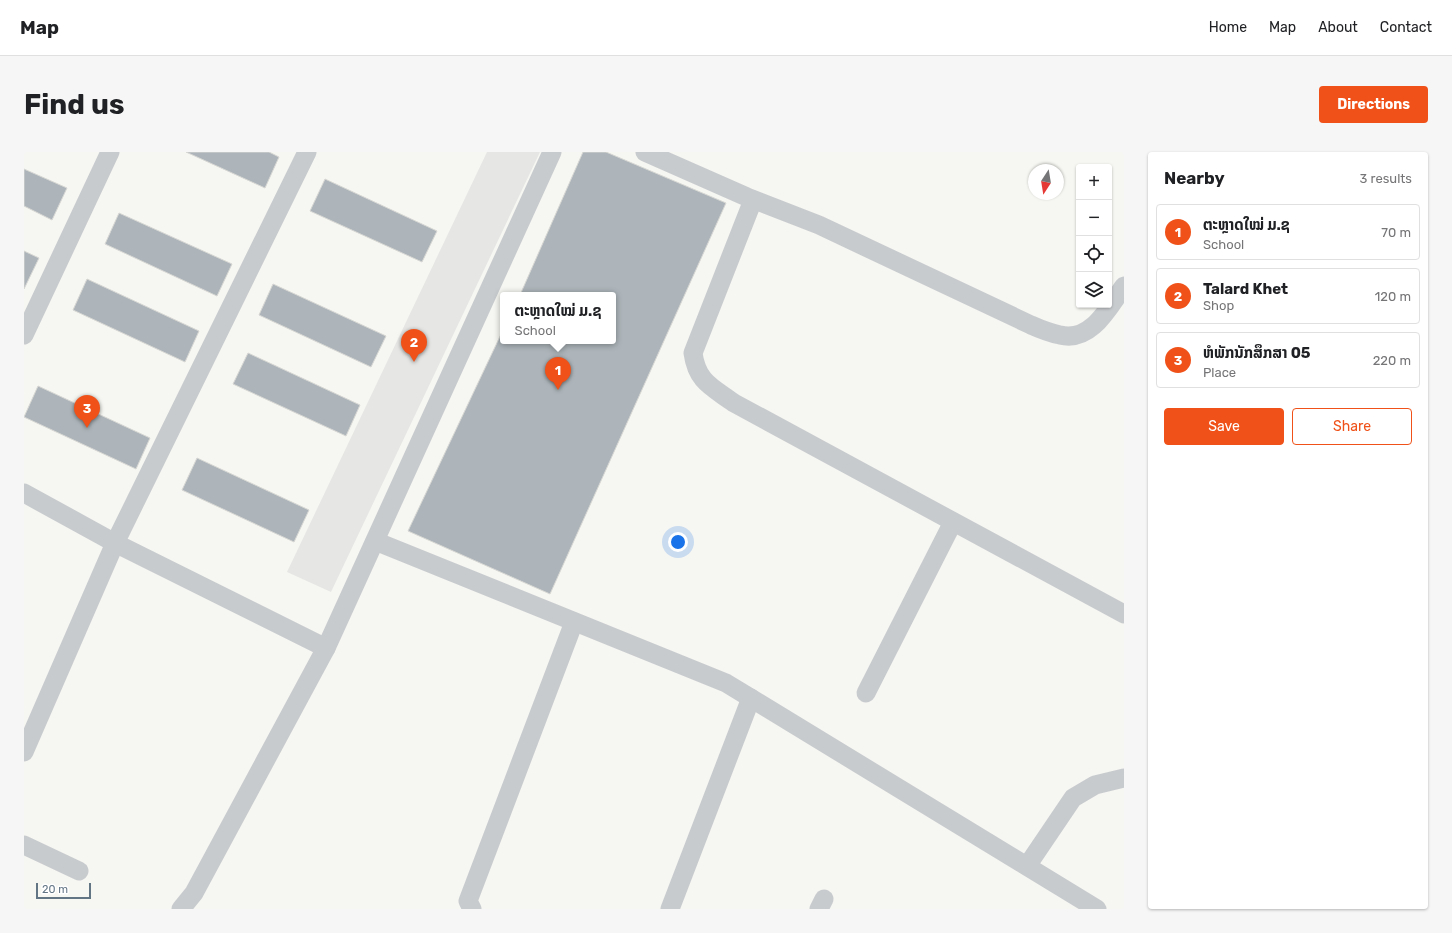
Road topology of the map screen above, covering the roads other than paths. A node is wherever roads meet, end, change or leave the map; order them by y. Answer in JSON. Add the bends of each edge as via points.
{"nodes":[{"id":1,"x":110,"y":152,"type":"edge"},
{"id":2,"x":307,"y":152,"type":"edge"},
{"id":3,"x":552,"y":152,"type":"edge"},
{"id":4,"x":645,"y":152,"type":"edge"},
{"id":5,"x":753,"y":200,"type":"junction"},
{"id":6,"x":1124,"y":286,"type":"edge"},
{"id":7,"x":24,"y":335,"type":"edge"},
{"id":8,"x":24,"y":493,"type":"edge"},
{"id":9,"x":953,"y":522,"type":"junction"},
{"id":10,"x":375,"y":541,"type":"junction"},
{"id":11,"x":115,"y":543,"type":"junction"},
{"id":12,"x":1124,"y":614,"type":"edge"},
{"id":13,"x":574,"y":622,"type":"junction"},
{"id":14,"x":326,"y":648,"type":"junction"},
{"id":15,"x":866,"y":693,"type":"dead end"},
{"id":16,"x":751,"y":698,"type":"junction"},
{"id":17,"x":24,"y":752,"type":"edge"},
{"id":18,"x":1124,"y":778,"type":"edge"},
{"id":19,"x":24,"y":845,"type":"edge"},
{"id":20,"x":1027,"y":866,"type":"junction"},
{"id":21,"x":79,"y":871,"type":"dead end"},
{"id":22,"x":181,"y":909,"type":"edge"},
{"id":23,"x":472,"y":909,"type":"edge"},
{"id":24,"x":670,"y":909,"type":"edge"},
{"id":25,"x":1097,"y":909,"type":"edge"}],
"edges":[{"from":1,"to":7,"type":"street"},
{"from":2,"to":11,"type":"street"},
{"from":3,"to":10,"type":"street"},
{"from":4,"to":5,"type":"street"},
{"from":5,"to":6,"type":"street","via":[[819,225],[1031,326],[1062,336],[1078,335],[1094,326]]},
{"from":5,"to":9,"type":"street","via":[[693,353],[695,368],[702,379],[734,403]]},
{"from":8,"to":11,"type":"street"},
{"from":9,"to":12,"type":"street"},
{"from":9,"to":15,"type":"street"},
{"from":10,"to":13,"type":"street"},
{"from":10,"to":14,"type":"street"},
{"from":11,"to":14,"type":"street"},
{"from":11,"to":17,"type":"street"},
{"from":13,"to":16,"type":"street","via":[[726,683]]},
{"from":13,"to":23,"type":"street","via":[[468,901]]},
{"from":14,"to":22,"type":"street","via":[[194,893]]},
{"from":16,"to":20,"type":"street"},
{"from":16,"to":24,"type":"street"},
{"from":18,"to":20,"type":"street","via":[[1095,785],[1073,798]]},
{"from":19,"to":21,"type":"street"},
{"from":20,"to":25,"type":"street"}]}
